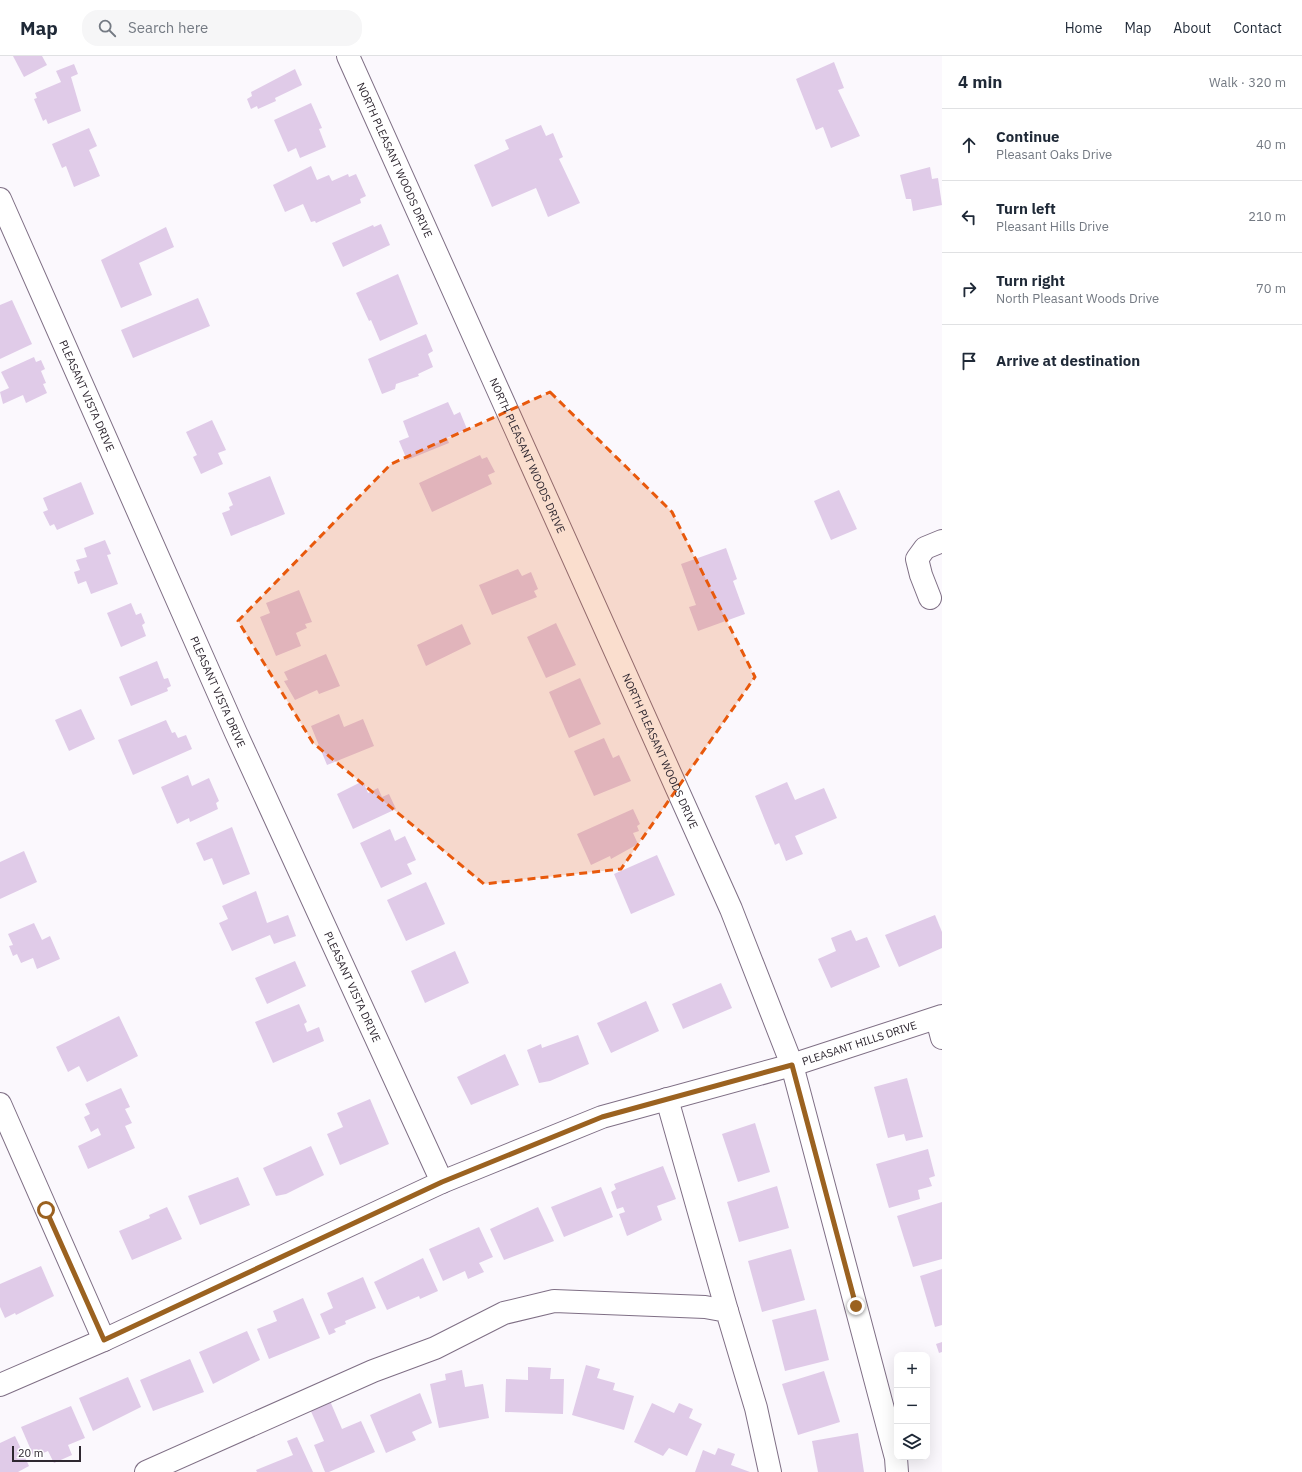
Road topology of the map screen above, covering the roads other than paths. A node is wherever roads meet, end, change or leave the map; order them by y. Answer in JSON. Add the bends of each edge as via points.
{"nodes":[{"id":1,"x":348,"y":56,"type":"edge"},
{"id":2,"x":0,"y":199,"type":"edge"},
{"id":3,"x":942,"y":541,"type":"edge"},
{"id":4,"x":930,"y":598,"type":"dead end"},
{"id":5,"x":940,"y":1024,"type":"edge"},
{"id":6,"x":792,"y":1065,"type":"junction"},
{"id":7,"x":667,"y":1099,"type":"junction"},
{"id":8,"x":0,"y":1104,"type":"edge"},
{"id":9,"x":442,"y":1182,"type":"junction"},
{"id":10,"x":727,"y":1311,"type":"junction"},
{"id":11,"x":104,"y":1340,"type":"junction"},
{"id":12,"x":0,"y":1385,"type":"edge"},
{"id":13,"x":146,"y":1472,"type":"edge"},
{"id":14,"x":770,"y":1472,"type":"edge"},
{"id":15,"x":897,"y":1472,"type":"edge"}],
"edges":[{"from":1,"to":6,"type":"street","name":"NORTH PLEASANT WOODS DRIVE","via":[[731,909]]},
{"from":2,"to":9,"type":"street","name":"PLEASANT VISTA DRIVE","via":[[236,733]]},
{"from":3,"to":4,"type":"street","via":[[925,548],[917,559]]},
{"from":5,"to":6,"type":"street","name":"PLEASANT HILLS DRIVE"},
{"from":6,"to":7,"type":"street","name":"PLEASANT HILLS DRIVE"},
{"from":6,"to":15,"type":"street","name":"NORTH PLEASANT WOODS DRIVE","via":[[896,1458]]},
{"from":7,"to":9,"type":"street","name":"PLEASANT HILLS DRIVE","via":[[602,1117]]},
{"from":7,"to":10,"type":"street"},
{"from":8,"to":11,"type":"street"},
{"from":9,"to":11,"type":"street","name":"PLEASANT HILLS DRIVE"},
{"from":10,"to":13,"type":"street","via":[[704,1307],[554,1301],[504,1312],[435,1348],[374,1371]]},
{"from":10,"to":14,"type":"street","via":[[756,1408]]},
{"from":11,"to":12,"type":"street","name":"PLEASANT HILLS DRIVE"}]}
